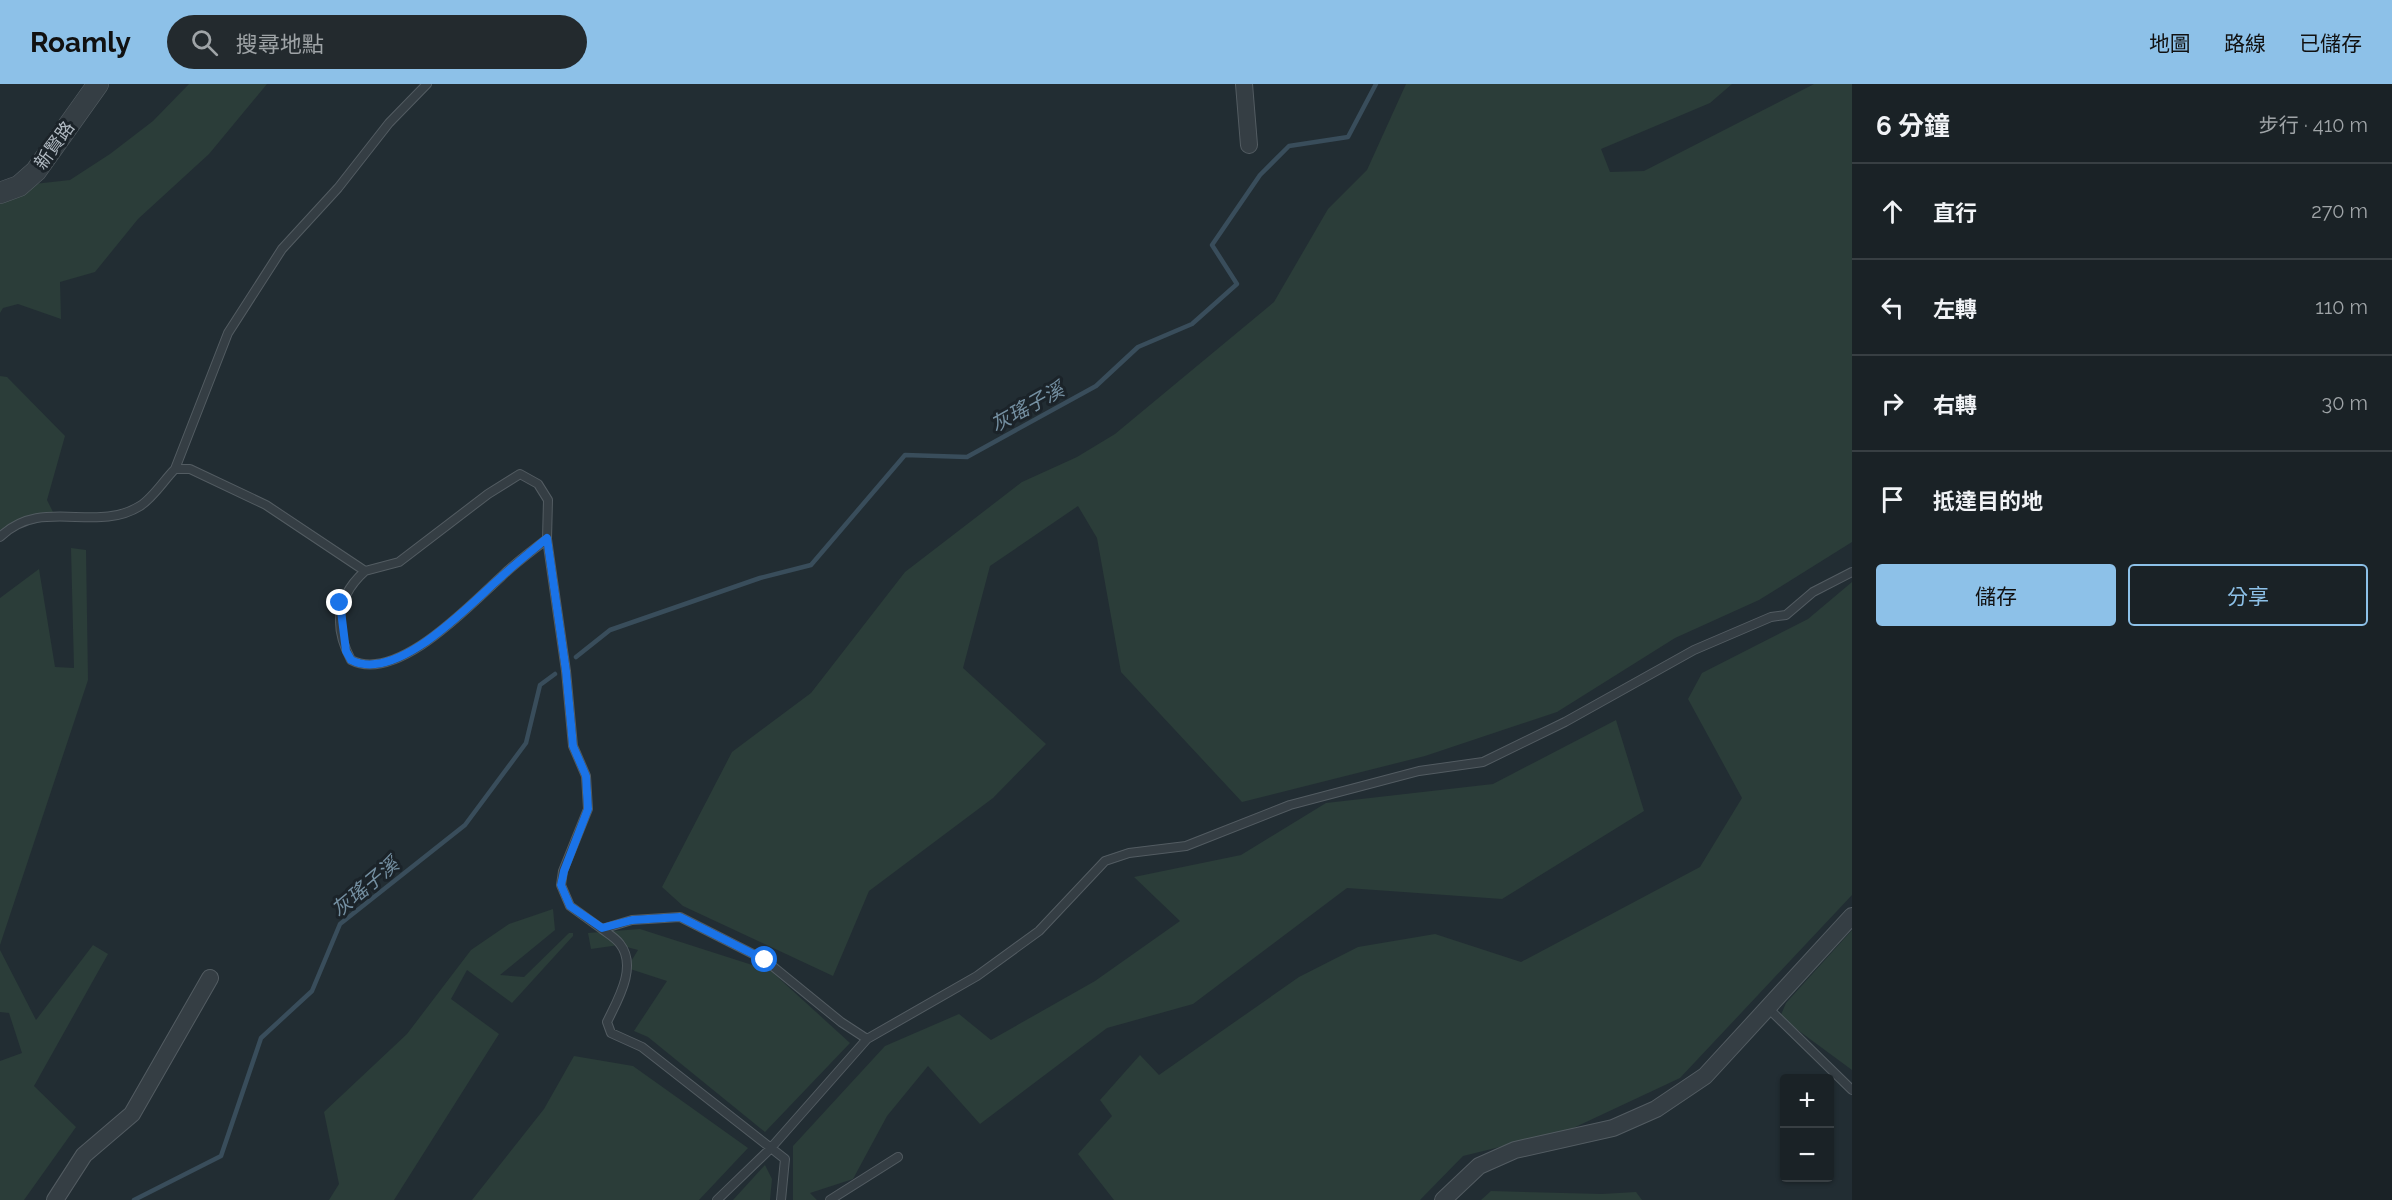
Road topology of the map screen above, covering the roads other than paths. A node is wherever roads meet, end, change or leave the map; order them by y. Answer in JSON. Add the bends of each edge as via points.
{"nodes":[{"id":1,"x":98,"y":84,"type":"edge"},
{"id":2,"x":427,"y":84,"type":"edge"},
{"id":3,"x":1244,"y":84,"type":"edge"},
{"id":4,"x":1249,"y":145,"type":"dead end"},
{"id":5,"x":0,"y":193,"type":"edge"},
{"id":6,"x":175,"y":469,"type":"junction"},
{"id":7,"x":0,"y":537,"type":"edge"},
{"id":8,"x":547,"y":538,"type":"junction"},
{"id":9,"x":365,"y":571,"type":"junction"},
{"id":10,"x":1852,"y":572,"type":"edge"},
{"id":11,"x":1852,"y":916,"type":"edge"},
{"id":12,"x":602,"y":928,"type":"junction"},
{"id":13,"x":210,"y":978,"type":"dead end"},
{"id":14,"x":1768,"y":1008,"type":"junction"},
{"id":15,"x":867,"y":1039,"type":"junction"},
{"id":16,"x":1852,"y":1090,"type":"edge"},
{"id":17,"x":770,"y":1149,"type":"junction"},
{"id":18,"x":898,"y":1156,"type":"dead end"},
{"id":19,"x":55,"y":1200,"type":"edge"},
{"id":20,"x":717,"y":1200,"type":"edge"},
{"id":21,"x":781,"y":1200,"type":"edge"},
{"id":22,"x":830,"y":1200,"type":"edge"},
{"id":23,"x":1443,"y":1200,"type":"edge"}],
"edges":[{"from":1,"to":5,"type":"street","name":"新賢路","via":[[36,171],[19,186]]},
{"from":2,"to":6,"type":"lane","via":[[282,249],[228,333]]},
{"from":3,"to":4,"type":"street"},
{"from":6,"to":7,"type":"lane","via":[[141,506],[107,519],[33,516]]},
{"from":6,"to":9,"type":"lane","via":[[190,469],[266,506]]},
{"from":8,"to":9,"type":"lane","via":[[548,500],[538,484],[520,474],[399,562]]},
{"from":8,"to":9,"type":"lane","via":[[455,621],[397,659],[378,664],[351,660],[342,626],[340,603],[350,585]]},
{"from":8,"to":12,"type":"lane","via":[[573,746],[586,776],[588,809],[561,885],[570,906]]},
{"from":10,"to":15,"type":"lane","via":[[1813,592],[1786,615],[1772,617],[1694,650],[1565,722],[1483,762],[1397,777],[1290,805],[1186,846],[1129,853],[1105,861],[1039,931],[976,976]]},
{"from":11,"to":14,"type":"street"},
{"from":12,"to":15,"type":"lane","via":[[632,920],[680,917],[765,960]]},
{"from":12,"to":17,"type":"lane","via":[[625,954],[626,976],[607,1022],[611,1033],[642,1047]]},
{"from":13,"to":19,"type":"street","via":[[132,1114],[84,1155]]},
{"from":14,"to":16,"type":"lane"},
{"from":14,"to":23,"type":"street","via":[[1705,1076],[1656,1109],[1613,1128],[1515,1150],[1479,1166]]},
{"from":15,"to":17,"type":"lane"},
{"from":17,"to":20,"type":"lane"},
{"from":17,"to":21,"type":"lane","via":[[785,1159]]},
{"from":18,"to":22,"type":"lane"}]}
